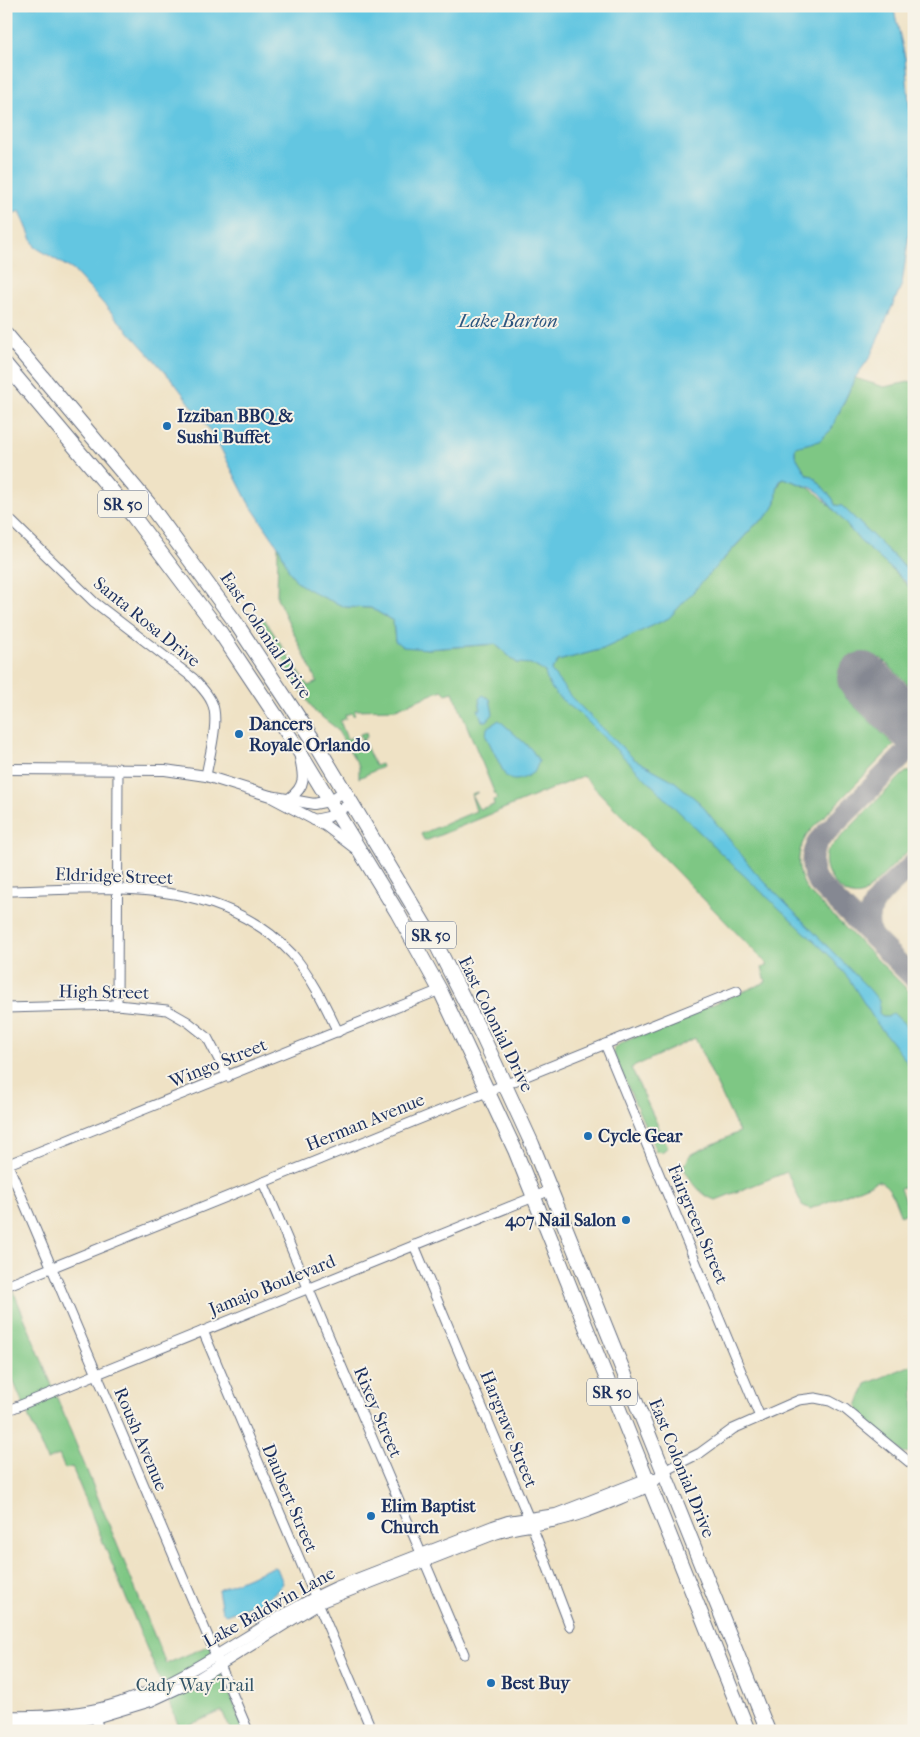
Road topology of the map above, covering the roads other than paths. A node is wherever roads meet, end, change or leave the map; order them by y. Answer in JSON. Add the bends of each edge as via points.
{"nodes":[{"id":1,"x":6,"y":334,"type":"edge"},
{"id":2,"x":6,"y":365,"type":"edge"},
{"id":3,"x":51,"y":417,"type":"junction"},
{"id":4,"x":149,"y":504,"type":"junction"},
{"id":5,"x":6,"y":516,"type":"edge"},
{"id":6,"x":133,"y":516,"type":"junction"},
{"id":7,"x":174,"y":537,"type":"junction"},
{"id":8,"x":298,"y":749,"type":"junction"},
{"id":9,"x":118,"y":768,"type":"junction"},
{"id":10,"x":6,"y":769,"type":"edge"},
{"id":11,"x":206,"y":776,"type":"junction"},
{"id":12,"x":270,"y":796,"type":"junction"},
{"id":13,"x":349,"y":797,"type":"junction"},
{"id":14,"x":290,"y":798,"type":"junction"},
{"id":15,"x":332,"y":806,"type":"junction"},
{"id":16,"x":314,"y":820,"type":"junction"},
{"id":17,"x":360,"y":852,"type":"junction"},
{"id":18,"x":119,"y":888,"type":"junction"},
{"id":19,"x":6,"y":890,"type":"edge"},
{"id":20,"x":440,"y":990,"type":"junction"},
{"id":21,"x":737,"y":991,"type":"dead end"},
{"id":22,"x":117,"y":1005,"type":"junction"},
{"id":23,"x":6,"y":1008,"type":"edge"},
{"id":24,"x":338,"y":1032,"type":"junction"},
{"id":25,"x":605,"y":1044,"type":"junction"},
{"id":26,"x":228,"y":1077,"type":"junction"},
{"id":27,"x":506,"y":1085,"type":"junction"},
{"id":28,"x":489,"y":1090,"type":"junction"},
{"id":29,"x":7,"y":1163,"type":"edge"},
{"id":30,"x":263,"y":1182,"type":"junction"},
{"id":31,"x":551,"y":1190,"type":"junction"},
{"id":32,"x":534,"y":1197,"type":"junction"},
{"id":33,"x":414,"y":1245,"type":"junction"},
{"id":34,"x":52,"y":1268,"type":"junction"},
{"id":35,"x":6,"y":1286,"type":"edge"},
{"id":36,"x":308,"y":1288,"type":"junction"},
{"id":37,"x":203,"y":1332,"type":"junction"},
{"id":38,"x":609,"y":1335,"type":"junction"},
{"id":39,"x":592,"y":1342,"type":"junction"},
{"id":40,"x":96,"y":1375,"type":"junction"},
{"id":41,"x":6,"y":1411,"type":"edge"},
{"id":42,"x":760,"y":1417,"type":"junction"},
{"id":43,"x":914,"y":1466,"type":"edge"},
{"id":44,"x":664,"y":1472,"type":"junction"},
{"id":45,"x":648,"y":1483,"type":"junction"},
{"id":46,"x":530,"y":1522,"type":"junction"},
{"id":47,"x":423,"y":1557,"type":"junction"},
{"id":48,"x":317,"y":1600,"type":"junction"},
{"id":49,"x":570,"y":1626,"type":"dead end"},
{"id":50,"x":711,"y":1640,"type":"junction"},
{"id":51,"x":464,"y":1654,"type":"dead end"},
{"id":52,"x":215,"y":1656,"type":"junction"},
{"id":53,"x":740,"y":1663,"type":"junction"},
{"id":54,"x":219,"y":1666,"type":"junction"},
{"id":55,"x":95,"y":1714,"type":"junction"},
{"id":56,"x":6,"y":1716,"type":"edge"},
{"id":57,"x":6,"y":1724,"type":"edge"},
{"id":58,"x":98,"y":1731,"type":"edge"},
{"id":59,"x":248,"y":1731,"type":"edge"},
{"id":60,"x":372,"y":1731,"type":"edge"},
{"id":61,"x":748,"y":1731,"type":"edge"},
{"id":62,"x":768,"y":1731,"type":"edge"}],
"edges":[{"from":1,"to":4,"type":"highway","name":"East Colonial Drive","number":"SR 50"},
{"from":2,"to":3,"type":"highway","name":"East Colonial Drive","number":"SR 50"},
{"from":3,"to":4,"type":"highway","via":[[71,428],[127,495]]},
{"from":3,"to":6,"type":"highway","name":"East Colonial Drive","number":"SR 50"},
{"from":4,"to":7,"type":"highway","name":"East Colonial Drive","number":"SR 50"},
{"from":5,"to":11,"type":"street","name":"Santa Rosa Drive","via":[[94,602],[193,678],[206,692],[213,704],[215,717]]},
{"from":6,"to":7,"type":"highway","via":[[153,521]]},
{"from":6,"to":8,"type":"highway","name":"East Colonial Drive","number":"SR 50","via":[[220,632]]},
{"from":7,"to":13,"type":"highway","name":"East Colonial Drive","number":"SR 50","via":[[268,669]]},
{"from":8,"to":14,"type":"street","via":[[304,778],[299,791]]},
{"from":8,"to":15,"type":"highway","name":"East Colonial Drive","number":"SR 50"},
{"from":9,"to":10,"type":"street"},
{"from":9,"to":11,"type":"street"},
{"from":9,"to":18,"type":"street"},
{"from":11,"to":12,"type":"street"},
{"from":12,"to":14,"type":"street"},
{"from":12,"to":16,"type":"street"},
{"from":13,"to":15,"type":"street"},
{"from":13,"to":27,"type":"highway","name":"East Colonial Drive","number":"SR 50","via":[[436,946]]},
{"from":14,"to":15,"type":"street"},
{"from":15,"to":16,"type":"street"},
{"from":15,"to":17,"type":"highway","name":"East Colonial Drive","number":"SR 50"},
{"from":16,"to":17,"type":"street"},
{"from":17,"to":20,"type":"highway","name":"East Colonial Drive","number":"SR 50"},
{"from":18,"to":19,"type":"street","name":"Eldridge Street"},
{"from":18,"to":22,"type":"street"},
{"from":18,"to":24,"type":"street","name":"Eldridge Street","via":[[184,894],[224,906],[259,924],[292,954],[315,986]]},
{"from":20,"to":24,"type":"street","name":"Wingo Street"},
{"from":20,"to":28,"type":"highway","name":"East Colonial Drive","number":"SR 50"},
{"from":21,"to":25,"type":"street","name":"Herman Avenue"},
{"from":22,"to":23,"type":"street","name":"High Street"},
{"from":22,"to":26,"type":"street","name":"High Street","via":[[167,1010],[188,1022],[207,1037]]},
{"from":24,"to":26,"type":"street","name":"Wingo Street"},
{"from":25,"to":27,"type":"street","name":"Herman Avenue"},
{"from":25,"to":42,"type":"street","name":"Fairgreen Street"},
{"from":26,"to":29,"type":"street","name":"Wingo Street"},
{"from":27,"to":28,"type":"street","name":"Herman Avenue"},
{"from":27,"to":31,"type":"highway","name":"East Colonial Drive","number":"SR 50"},
{"from":28,"to":30,"type":"street","name":"Herman Avenue"},
{"from":28,"to":32,"type":"highway","name":"East Colonial Drive","number":"SR 50"},
{"from":29,"to":34,"type":"street","name":"Roush Avenue"},
{"from":30,"to":34,"type":"street","name":"Herman Avenue"},
{"from":30,"to":36,"type":"street","name":"Rixey Street"},
{"from":31,"to":32,"type":"street","name":"Jamajo Boulevard"},
{"from":31,"to":38,"type":"highway","name":"East Colonial Drive","number":"SR 50"},
{"from":32,"to":33,"type":"street","name":"Jamajo Boulevard"},
{"from":32,"to":39,"type":"highway","name":"East Colonial Drive","number":"SR 50"},
{"from":33,"to":36,"type":"street","name":"Jamajo Boulevard"},
{"from":33,"to":46,"type":"street","name":"Hargrave Street"},
{"from":34,"to":35,"type":"street","name":"Herman Avenue"},
{"from":34,"to":40,"type":"street","name":"Roush Avenue"},
{"from":36,"to":37,"type":"street","name":"Jamajo Boulevard"},
{"from":36,"to":47,"type":"street","name":"Rixey Street"},
{"from":37,"to":40,"type":"street","name":"Jamajo Boulevard"},
{"from":37,"to":48,"type":"street","name":"Daubert Street"},
{"from":38,"to":39,"type":"street"},
{"from":38,"to":44,"type":"highway","name":"East Colonial Drive","number":"SR 50"},
{"from":39,"to":45,"type":"highway","name":"East Colonial Drive","number":"SR 50"},
{"from":40,"to":41,"type":"street","name":"Jamajo Boulevard"},
{"from":40,"to":52,"type":"street","name":"Roush Avenue"},
{"from":42,"to":43,"type":"street","via":[[799,1400],[815,1398],[830,1401],[845,1409]]},
{"from":42,"to":44,"type":"street","via":[[733,1429],[700,1453]]},
{"from":44,"to":45,"type":"street","name":"Lake Baldwin Lane"},
{"from":44,"to":53,"type":"highway","name":"East Colonial Drive","number":"SR 50"},
{"from":45,"to":46,"type":"street","name":"Lake Baldwin Lane"},
{"from":45,"to":50,"type":"highway","name":"East Colonial Drive","number":"SR 50"},
{"from":46,"to":47,"type":"street","name":"Lake Baldwin Lane","via":[[493,1526]]},
{"from":46,"to":49,"type":"street","name":"Hargrave Street"},
{"from":47,"to":48,"type":"street","name":"Lake Baldwin Lane"},
{"from":47,"to":51,"type":"street","name":"Rixey Street"},
{"from":48,"to":52,"type":"street","name":"Lake Baldwin Lane"},
{"from":48,"to":54,"type":"street","name":"Lake Baldwin Lane"},
{"from":48,"to":60,"type":"street","name":"Daubert Street"},
{"from":50,"to":53,"type":"highway","via":[[726,1647]]},
{"from":50,"to":61,"type":"highway","name":"East Colonial Drive","number":"SR 50"},
{"from":52,"to":54,"type":"street","name":"Roush Avenue"},
{"from":52,"to":55,"type":"street","name":"Lake Baldwin Lane","via":[[136,1697]]},
{"from":53,"to":62,"type":"highway","name":"East Colonial Drive","number":"SR 50"},
{"from":54,"to":55,"type":"street","name":"Lake Baldwin Lane","via":[[151,1701]]},
{"from":54,"to":59,"type":"street","name":"Roush Avenue"},
{"from":55,"to":56,"type":"street","name":"Lake Baldwin Lane"},
{"from":55,"to":57,"type":"street","name":"Lake Baldwin Lane","via":[[47,1724]]},
{"from":55,"to":58,"type":"street"}]}
